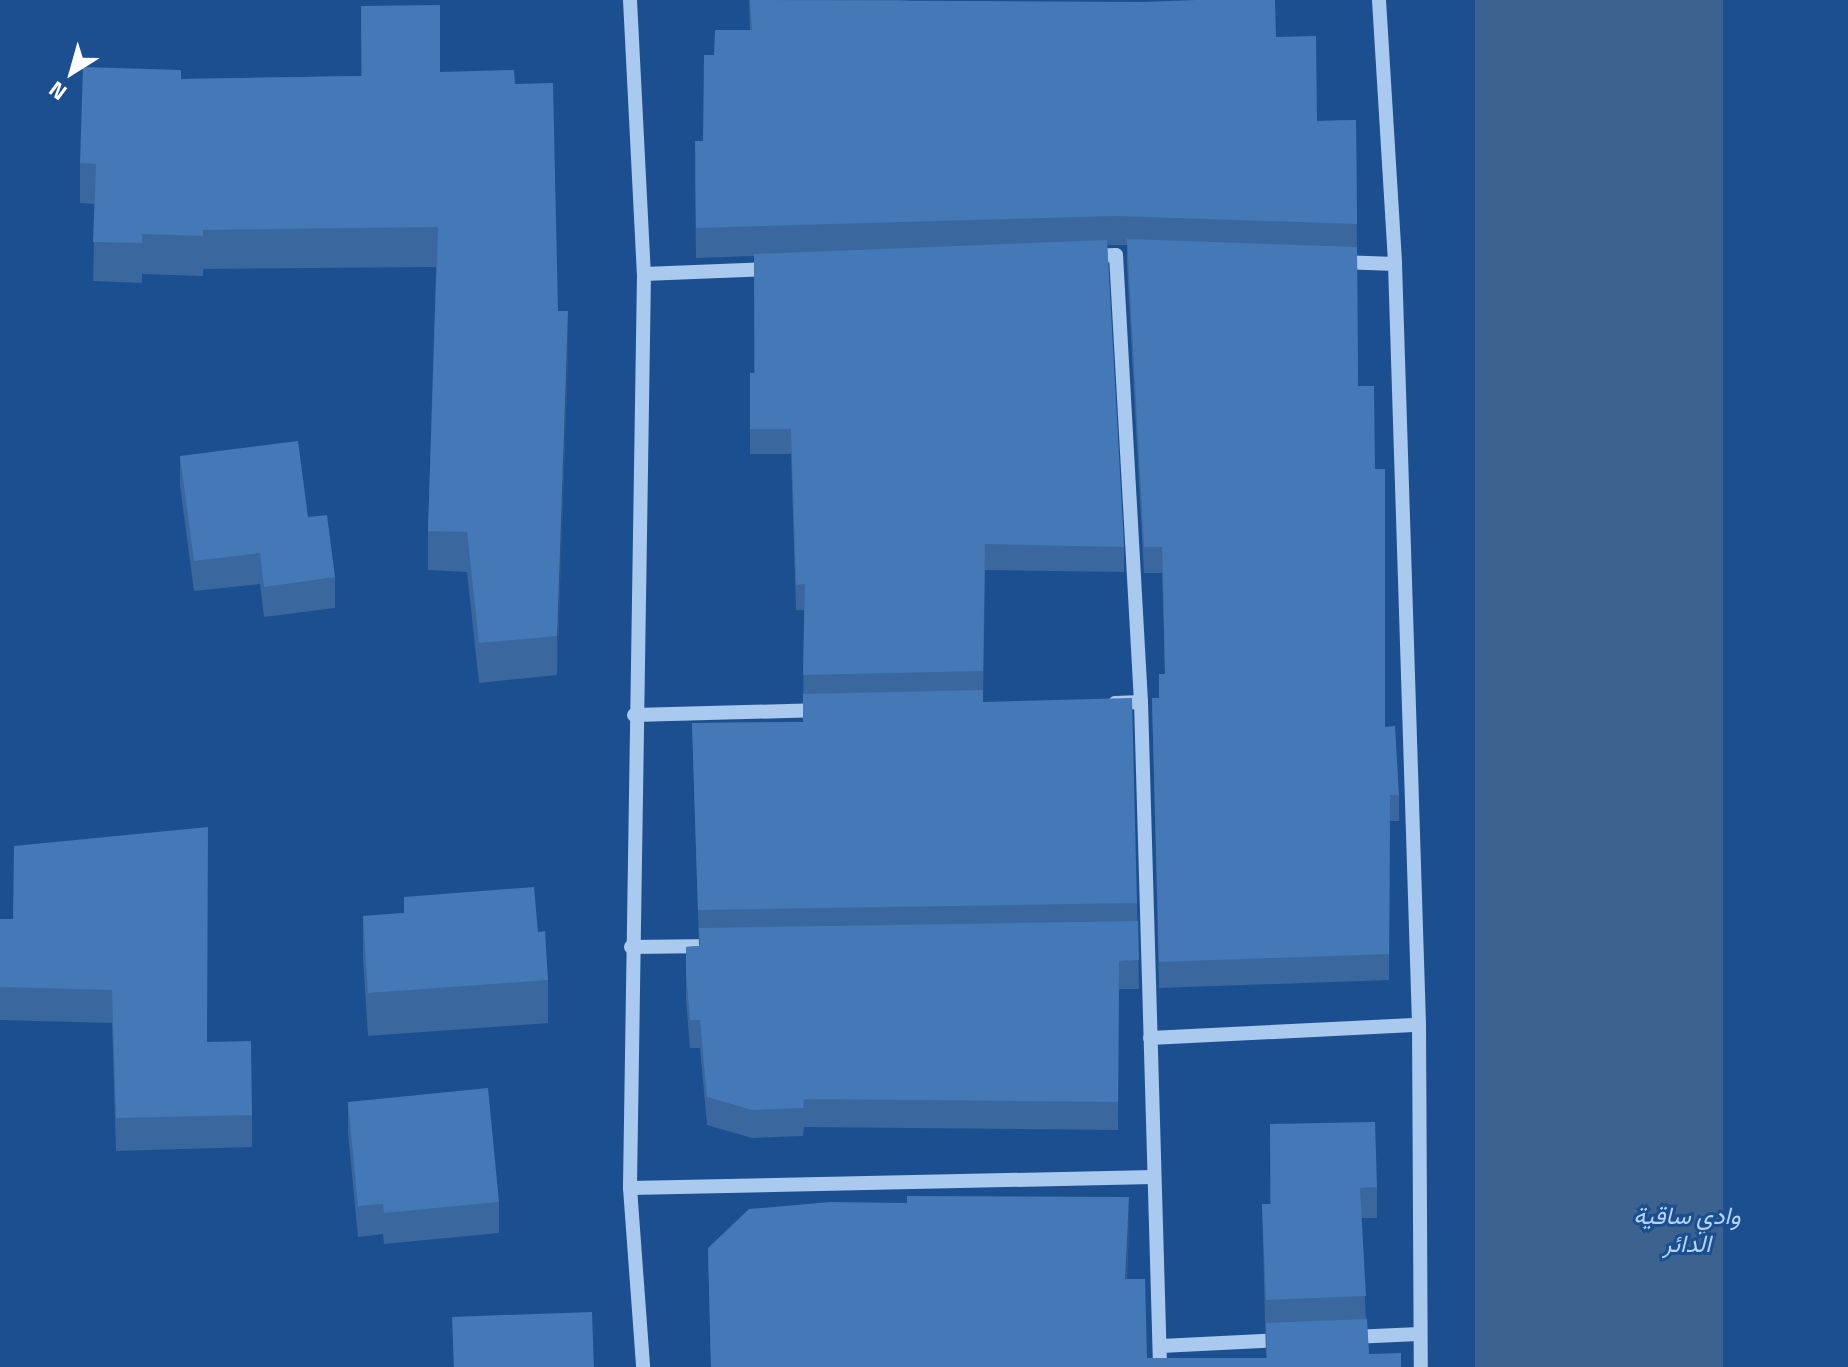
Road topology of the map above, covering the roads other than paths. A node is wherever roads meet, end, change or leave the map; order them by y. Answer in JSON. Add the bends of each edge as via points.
{"nodes":[{"id":1,"x":630,"y":0,"type":"edge"},
{"id":2,"x":1379,"y":0,"type":"edge"},
{"id":3,"x":1068,"y":257,"type":"edge"},
{"id":4,"x":1318,"y":262,"type":"edge"},
{"id":5,"x":1395,"y":264,"type":"junction"},
{"id":6,"x":786,"y":268,"type":"edge"},
{"id":7,"x":644,"y":274,"type":"junction"},
{"id":8,"x":1141,"y":702,"type":"junction"},
{"id":9,"x":1094,"y":703,"type":"edge"},
{"id":10,"x":840,"y":710,"type":"edge"},
{"id":11,"x":634,"y":715,"type":"junction"},
{"id":12,"x":1132,"y":939,"type":"edge"},
{"id":13,"x":1148,"y":939,"type":"junction"},
{"id":14,"x":725,"y":946,"type":"edge"},
{"id":15,"x":631,"y":947,"type":"junction"},
{"id":16,"x":1419,"y":1025,"type":"junction"},
{"id":17,"x":1150,"y":1038,"type":"junction"},
{"id":18,"x":1154,"y":1177,"type":"junction"},
{"id":19,"x":630,"y":1188,"type":"junction"},
{"id":20,"x":1419,"y":1334,"type":"junction"},
{"id":21,"x":1328,"y":1338,"type":"edge"},
{"id":22,"x":1298,"y":1340,"type":"edge"},
{"id":23,"x":1161,"y":1346,"type":"junction"},
{"id":24,"x":643,"y":1367,"type":"edge"},
{"id":25,"x":1160,"y":1367,"type":"edge"},
{"id":26,"x":1421,"y":1367,"type":"edge"}],
"edges":[{"from":1,"to":7,"type":"street"},
{"from":2,"to":5,"type":"street"},
{"from":3,"to":8,"type":"street","via":[[1123,256]]},
{"from":4,"to":5,"type":"street"},
{"from":5,"to":16,"type":"street"},
{"from":6,"to":7,"type":"street"},
{"from":7,"to":11,"type":"street"},
{"from":8,"to":9,"type":"street"},
{"from":8,"to":13,"type":"street"},
{"from":10,"to":11,"type":"street"},
{"from":11,"to":15,"type":"street"},
{"from":12,"to":13,"type":"street"},
{"from":13,"to":17,"type":"street"},
{"from":14,"to":15,"type":"street"},
{"from":15,"to":19,"type":"street"},
{"from":16,"to":17,"type":"street"},
{"from":16,"to":20,"type":"street"},
{"from":17,"to":18,"type":"street"},
{"from":18,"to":19,"type":"street"},
{"from":18,"to":23,"type":"street"},
{"from":19,"to":24,"type":"street"},
{"from":20,"to":21,"type":"street"},
{"from":20,"to":26,"type":"street"},
{"from":22,"to":23,"type":"street"},
{"from":23,"to":25,"type":"street"}]}
